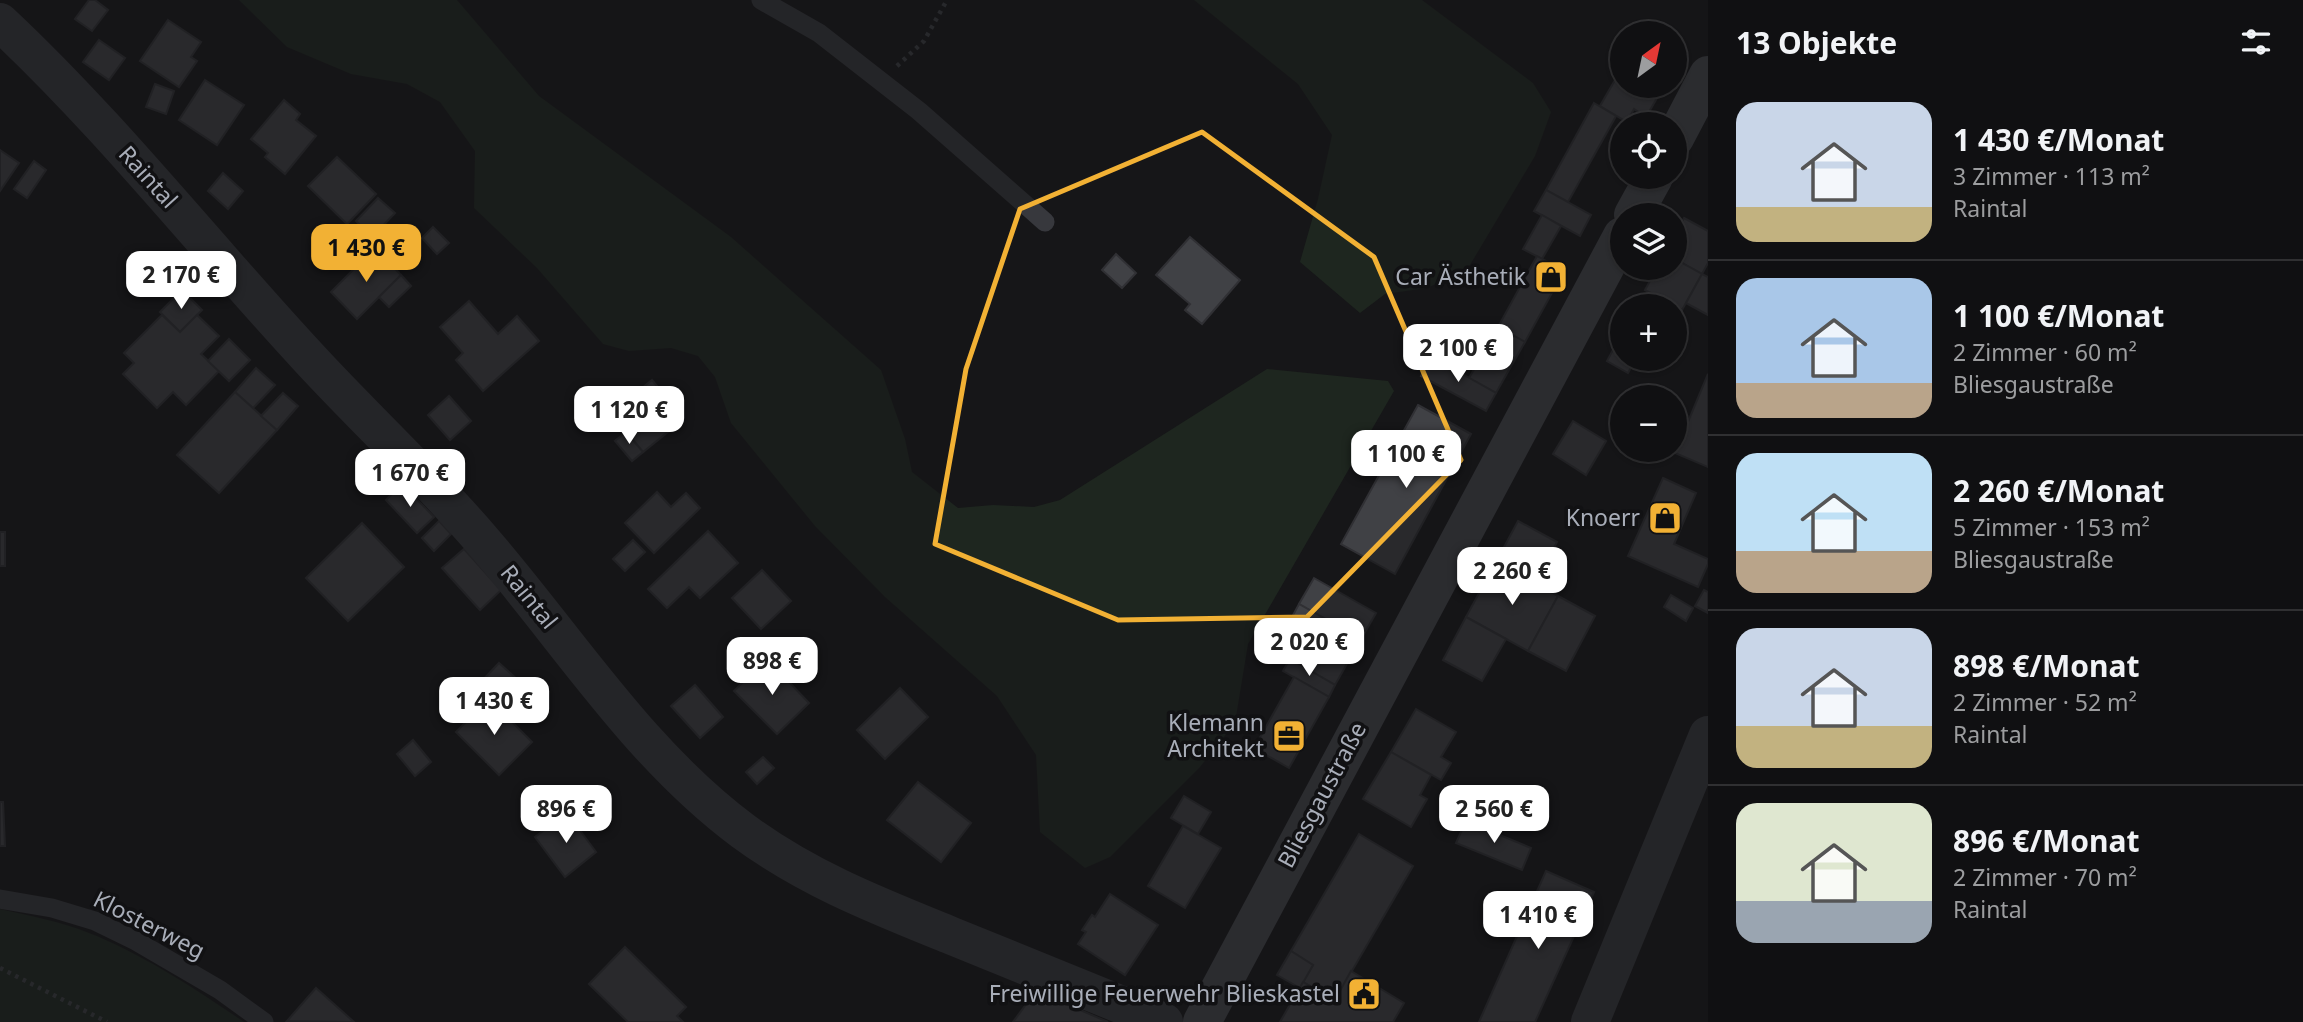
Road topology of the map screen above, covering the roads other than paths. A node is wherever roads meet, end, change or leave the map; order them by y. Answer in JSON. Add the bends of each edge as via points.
{"nodes":[{"id":1,"x":761,"y":0,"type":"edge"},
{"id":2,"x":0,"y":22,"type":"edge"},
{"id":3,"x":1708,"y":75,"type":"edge"},
{"id":4,"x":1687,"y":115,"type":"edge"},
{"id":5,"x":1045,"y":222,"type":"dead end"},
{"id":6,"x":1610,"y":258,"type":"edge"},
{"id":7,"x":1708,"y":735,"type":"edge"},
{"id":8,"x":0,"y":899,"type":"edge"},
{"id":9,"x":264,"y":1022,"type":"edge"},
{"id":10,"x":1164,"y":1022,"type":"edge"},
{"id":11,"x":1202,"y":1022,"type":"edge"},
{"id":12,"x":1590,"y":1022,"type":"edge"}],
"edges":[{"from":1,"to":5,"type":"lane","via":[[818,33],[919,111]]},
{"from":2,"to":10,"type":"street","name":"Raintal","via":[[57,77],[307,356],[477,534],[661,759],[706,802],[796,867],[850,895]]},
{"from":3,"to":4,"type":"main road"},
{"from":6,"to":11,"type":"main road","name":"Bliesgaustraße"},
{"from":7,"to":12,"type":"street"},
{"from":8,"to":9,"type":"lane","name":"Klosterweg","via":[[94,921],[220,990]]}]}
